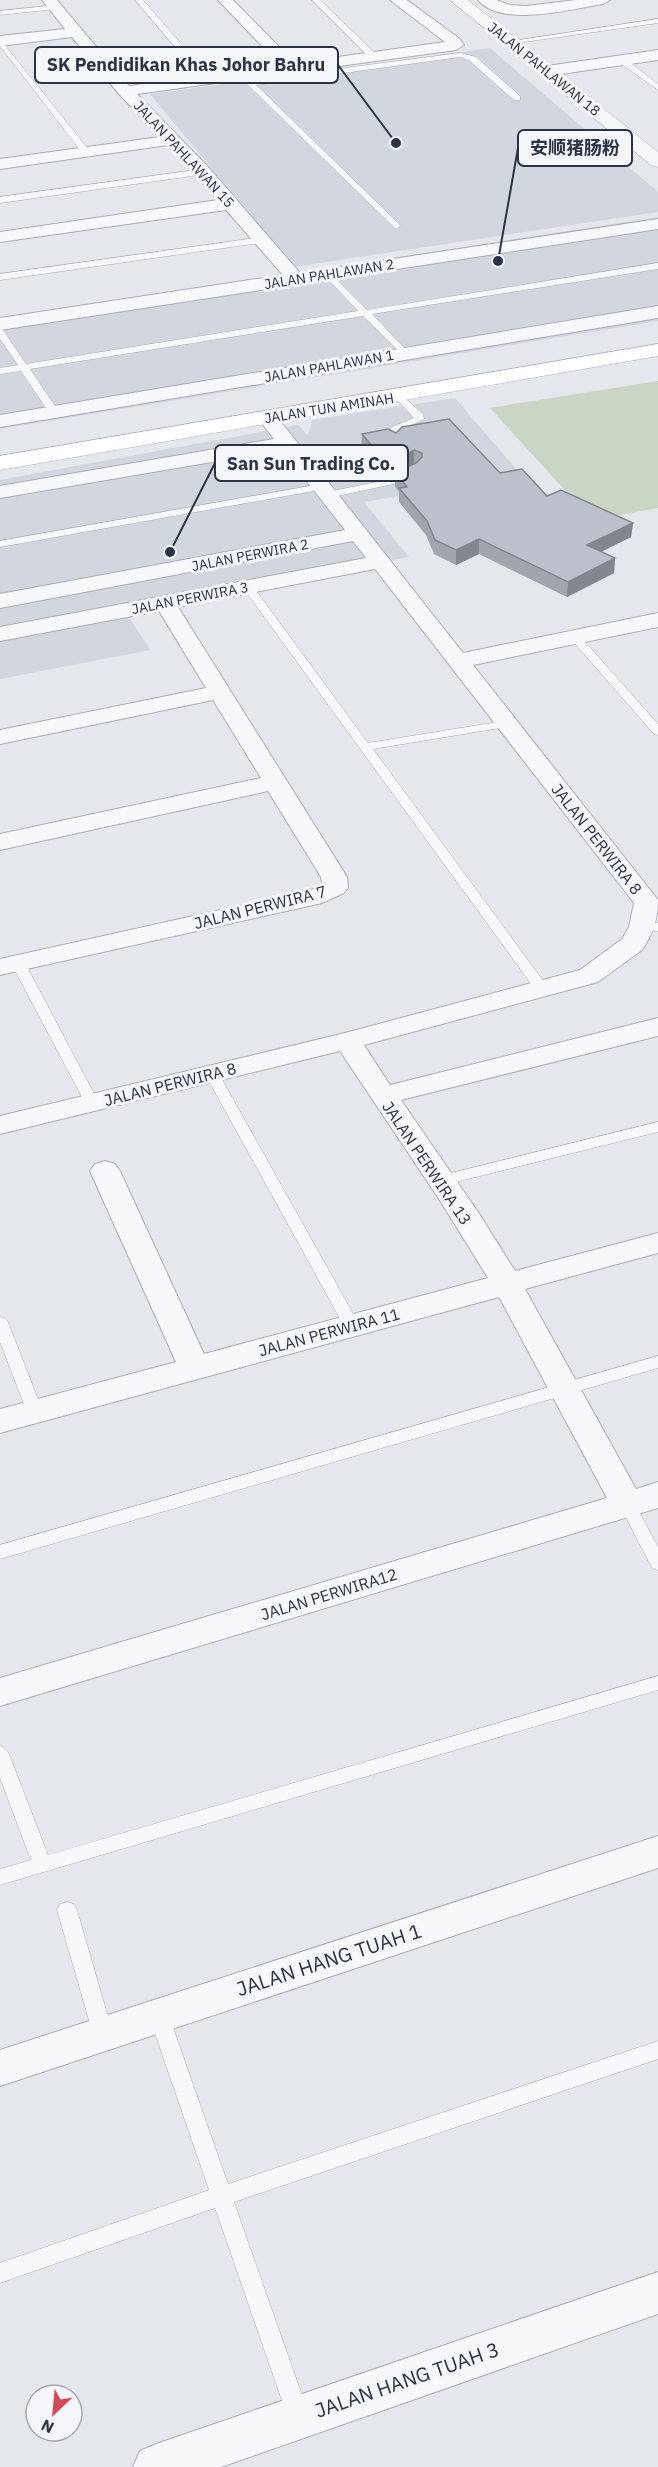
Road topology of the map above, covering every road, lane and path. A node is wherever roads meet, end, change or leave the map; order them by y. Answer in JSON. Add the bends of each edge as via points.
{"nodes":[{"id":1,"x":139,"y":0,"type":"edge"},
{"id":2,"x":225,"y":0,"type":"edge"},
{"id":3,"x":316,"y":0,"type":"edge"},
{"id":4,"x":397,"y":0,"type":"edge"},
{"id":5,"x":458,"y":0,"type":"edge"},
{"id":6,"x":485,"y":0,"type":"edge"},
{"id":7,"x":603,"y":0,"type":"edge"},
{"id":8,"x":571,"y":2,"type":"edge"},
{"id":9,"x":52,"y":3,"type":"edge"},
{"id":10,"x":0,"y":13,"type":"edge"},
{"id":11,"x":658,"y":21,"type":"edge"},
{"id":12,"x":76,"y":32,"type":"junction"},
{"id":13,"x":0,"y":41,"type":"edge"},
{"id":14,"x":510,"y":42,"type":"junction"},
{"id":15,"x":658,"y":56,"type":"edge"},
{"id":16,"x":374,"y":57,"type":"junction"},
{"id":17,"x":623,"y":61,"type":"junction"},
{"id":18,"x":292,"y":68,"type":"junction"},
{"id":19,"x":547,"y":71,"type":"junction"},
{"id":20,"x":246,"y":79,"type":"junction"},
{"id":21,"x":208,"y":80,"type":"junction"},
{"id":22,"x":658,"y":88,"type":"edge"},
{"id":23,"x":125,"y":91,"type":"junction"},
{"id":24,"x":517,"y":98,"type":"dead end"},
{"id":25,"x":170,"y":140,"type":"junction"},
{"id":26,"x":86,"y":152,"type":"junction"},
{"id":27,"x":3,"y":159,"type":"edge"},
{"id":28,"x":658,"y":161,"type":"edge"},
{"id":29,"x":202,"y":172,"type":"junction"},
{"id":30,"x":0,"y":200,"type":"edge"},
{"id":31,"x":230,"y":204,"type":"junction"},
{"id":32,"x":658,"y":224,"type":"edge"},
{"id":33,"x":396,"y":226,"type":"dead end"},
{"id":34,"x":0,"y":237,"type":"edge"},
{"id":35,"x":263,"y":240,"type":"junction"},
{"id":36,"x":658,"y":266,"type":"edge"},
{"id":37,"x":327,"y":273,"type":"junction"},
{"id":38,"x":0,"y":277,"type":"edge"},
{"id":39,"x":296,"y":279,"type":"junction"},
{"id":40,"x":366,"y":311,"type":"junction"},
{"id":41,"x":658,"y":312,"type":"edge"},
{"id":42,"x":0,"y":324,"type":"edge"},
{"id":43,"x":0,"y":332,"type":"edge"},
{"id":44,"x":658,"y":337,"type":"edge"},
{"id":45,"x":658,"y":350,"type":"edge"},
{"id":46,"x":404,"y":353,"type":"junction"},
{"id":47,"x":24,"y":367,"type":"junction"},
{"id":48,"x":0,"y":371,"type":"edge"},
{"id":49,"x":400,"y":396,"type":"junction"},
{"id":50,"x":54,"y":412,"type":"junction"},
{"id":51,"x":267,"y":417,"type":"junction"},
{"id":52,"x":0,"y":421,"type":"edge"},
{"id":53,"x":286,"y":442,"type":"junction"},
{"id":54,"x":395,"y":442,"type":"edge"},
{"id":55,"x":0,"y":449,"type":"edge"},
{"id":56,"x":0,"y":463,"type":"edge"},
{"id":57,"x":415,"y":469,"type":"edge"},
{"id":58,"x":324,"y":491,"type":"junction"},
{"id":59,"x":0,"y":492,"type":"edge"},
{"id":60,"x":358,"y":534,"type":"junction"},
{"id":61,"x":0,"y":544,"type":"edge"},
{"id":62,"x":380,"y":562,"type":"junction"},
{"id":63,"x":248,"y":587,"type":"junction"},
{"id":64,"x":0,"y":601,"type":"edge"},
{"id":65,"x":165,"y":603,"type":"junction"},
{"id":66,"x":658,"y":620,"type":"edge"},
{"id":67,"x":0,"y":634,"type":"edge"},
{"id":68,"x":575,"y":637,"type":"junction"},
{"id":69,"x":458,"y":662,"type":"junction"},
{"id":70,"x":219,"y":692,"type":"junction"},
{"id":71,"x":506,"y":723,"type":"junction"},
{"id":72,"x":658,"y":731,"type":"edge"},
{"id":73,"x":0,"y":737,"type":"edge"},
{"id":74,"x":366,"y":747,"type":"junction"},
{"id":75,"x":274,"y":782,"type":"junction"},
{"id":76,"x":0,"y":842,"type":"edge"},
{"id":77,"x":650,"y":927,"type":"edge"},
{"id":78,"x":9,"y":965,"type":"edge"},
{"id":79,"x":542,"y":989,"type":"junction"},
{"id":80,"x":658,"y":1028,"type":"edge"},
{"id":81,"x":347,"y":1041,"type":"junction"},
{"id":82,"x":212,"y":1074,"type":"junction"},
{"id":83,"x":382,"y":1096,"type":"junction"},
{"id":84,"x":92,"y":1103,"type":"junction"},
{"id":85,"x":0,"y":1125,"type":"edge"},
{"id":86,"x":658,"y":1127,"type":"edge"},
{"id":87,"x":105,"y":1171,"type":"dead end"},
{"id":88,"x":442,"y":1180,"type":"junction"},
{"id":89,"x":658,"y":1244,"type":"edge"},
{"id":90,"x":507,"y":1284,"type":"junction"},
{"id":91,"x":0,"y":1322,"type":"edge"},
{"id":92,"x":352,"y":1326,"type":"junction"},
{"id":93,"x":658,"y":1362,"type":"edge"},
{"id":94,"x":195,"y":1369,"type":"junction"},
{"id":95,"x":564,"y":1390,"type":"junction"},
{"id":96,"x":35,"y":1412,"type":"junction"},
{"id":97,"x":0,"y":1421,"type":"edge"},
{"id":98,"x":643,"y":1500,"type":"edge"},
{"id":99,"x":0,"y":1552,"type":"edge"},
{"id":100,"x":658,"y":1563,"type":"edge"},
{"id":101,"x":658,"y":1683,"type":"edge"},
{"id":102,"x":0,"y":1692,"type":"edge"},
{"id":103,"x":0,"y":1754,"type":"edge"},
{"id":104,"x":658,"y":1852,"type":"edge"},
{"id":105,"x":42,"y":1864,"type":"junction"},
{"id":106,"x":0,"y":1877,"type":"edge"},
{"id":107,"x":67,"y":1910,"type":"dead end"},
{"id":108,"x":159,"y":2016,"type":"junction"},
{"id":109,"x":103,"y":2034,"type":"junction"},
{"id":110,"x":658,"y":2050,"type":"edge"},
{"id":111,"x":0,"y":2068,"type":"edge"},
{"id":112,"x":222,"y":2196,"type":"junction"},
{"id":113,"x":0,"y":2273,"type":"edge"},
{"id":114,"x":658,"y":2293,"type":"edge"},
{"id":115,"x":299,"y":2418,"type":"junction"},
{"id":116,"x":156,"y":2467,"type":"edge"}],
"edges":[{"from":1,"to":21,"type":"lane"},
{"from":2,"to":18,"type":"street"},
{"from":3,"to":16,"type":"lane"},
{"from":4,"to":16,"type":"street","via":[[456,45]]},
{"from":5,"to":14,"type":"street","name":"JALAN PAHLAWAN 18"},
{"from":6,"to":8,"type":"street","via":[[491,5],[523,10]]},
{"from":7,"to":8,"type":"street"},
{"from":9,"to":10,"type":"lane"},
{"from":9,"to":12,"type":"street","name":"JALAN PAHLAWAN 15"},
{"from":11,"to":14,"type":"lane"},
{"from":12,"to":13,"type":"street"},
{"from":12,"to":23,"type":"street","name":"JALAN PAHLAWAN 15"},
{"from":13,"to":26,"type":"lane"},
{"from":14,"to":19,"type":"street","name":"JALAN PAHLAWAN 18"},
{"from":15,"to":17,"type":"street"},
{"from":16,"to":18,"type":"street"},
{"from":17,"to":19,"type":"street"},
{"from":17,"to":22,"type":"lane"},
{"from":18,"to":20,"type":"street"},
{"from":19,"to":28,"type":"street","name":"JALAN PAHLAWAN 18"},
{"from":20,"to":21,"type":"street"},
{"from":20,"to":24,"type":"lane","via":[[460,55],[473,59]]},
{"from":20,"to":33,"type":"lane"},
{"from":21,"to":23,"type":"street"},
{"from":23,"to":25,"type":"street","name":"JALAN PAHLAWAN 15"},
{"from":25,"to":26,"type":"street"},
{"from":25,"to":29,"type":"street","name":"JALAN PAHLAWAN 15"},
{"from":26,"to":27,"type":"street"},
{"from":29,"to":30,"type":"lane"},
{"from":29,"to":31,"type":"street","name":"JALAN PAHLAWAN 15"},
{"from":31,"to":34,"type":"street"},
{"from":31,"to":35,"type":"street","name":"JALAN PAHLAWAN 15"},
{"from":32,"to":37,"type":"street","name":"JALAN PAHLAWAN 2"},
{"from":35,"to":38,"type":"lane"},
{"from":35,"to":39,"type":"street","name":"JALAN PAHLAWAN 15"},
{"from":36,"to":40,"type":"lane"},
{"from":37,"to":39,"type":"street","name":"JALAN PAHLAWAN 2"},
{"from":37,"to":40,"type":"lane"},
{"from":39,"to":42,"type":"street","name":"JALAN PAHLAWAN 2"},
{"from":40,"to":46,"type":"lane"},
{"from":40,"to":47,"type":"lane"},
{"from":41,"to":46,"type":"street","name":"JALAN PAHLAWAN 1"},
{"from":43,"to":47,"type":"lane"},
{"from":44,"to":55,"type":"main road","name":"JALAN TUN AMINAH"},
{"from":45,"to":49,"type":"main road","name":"JALAN TUN AMINAH"},
{"from":46,"to":50,"type":"street","name":"JALAN PAHLAWAN 1"},
{"from":47,"to":48,"type":"lane"},
{"from":47,"to":50,"type":"lane"},
{"from":49,"to":51,"type":"main road","name":"JALAN TUN AMINAH"},
{"from":49,"to":54,"type":"lane","via":[[419,419],[396,429],[392,434]]},
{"from":50,"to":52,"type":"street","name":"JALAN PAHLAWAN 1"},
{"from":51,"to":53,"type":"street","name":"JALAN PERWIRA 8"},
{"from":51,"to":56,"type":"main road","name":"JALAN TUN AMINAH"},
{"from":53,"to":58,"type":"street","name":"JALAN PERWIRA 8"},
{"from":53,"to":59,"type":"street"},
{"from":57,"to":58,"type":"lane","via":[[394,481]]},
{"from":58,"to":60,"type":"street","name":"JALAN PERWIRA 8"},
{"from":58,"to":61,"type":"lane"},
{"from":60,"to":62,"type":"street","name":"JALAN PERWIRA 8"},
{"from":60,"to":64,"type":"street","name":"JALAN PERWIRA 2"},
{"from":62,"to":63,"type":"street","name":"JALAN PERWIRA 3"},
{"from":62,"to":69,"type":"street","name":"JALAN PERWIRA 8"},
{"from":63,"to":65,"type":"street","name":"JALAN PERWIRA 3"},
{"from":63,"to":74,"type":"lane"},
{"from":65,"to":67,"type":"street","name":"JALAN PERWIRA 3"},
{"from":65,"to":70,"type":"street","name":"JALAN PERWIRA 7"},
{"from":66,"to":68,"type":"street"},
{"from":68,"to":69,"type":"street"},
{"from":68,"to":72,"type":"lane"},
{"from":69,"to":71,"type":"street","name":"JALAN PERWIRA 8"},
{"from":70,"to":73,"type":"street"},
{"from":70,"to":75,"type":"street","name":"JALAN PERWIRA 7"},
{"from":71,"to":74,"type":"lane"},
{"from":71,"to":77,"type":"street","name":"JALAN PERWIRA 8","via":[[647,903]]},
{"from":74,"to":79,"type":"lane"},
{"from":75,"to":76,"type":"street"},
{"from":75,"to":78,"type":"street","name":"JALAN PERWIRA 7","via":[[333,877],[335,888],[322,895]]},
{"from":77,"to":79,"type":"street","name":"JALAN PERWIRA 8","via":[[590,976]]},
{"from":78,"to":84,"type":"lane"},
{"from":79,"to":81,"type":"street","name":"JALAN PERWIRA 8"},
{"from":80,"to":83,"type":"street"},
{"from":81,"to":82,"type":"street","name":"JALAN PERWIRA 8"},
{"from":81,"to":83,"type":"street","name":"JALAN PERWIRA 13"},
{"from":82,"to":84,"type":"street","name":"JALAN PERWIRA 8"},
{"from":82,"to":92,"type":"lane"},
{"from":83,"to":88,"type":"street","name":"JALAN PERWIRA 13"},
{"from":84,"to":85,"type":"street","name":"JALAN PERWIRA 8"},
{"from":86,"to":88,"type":"lane"},
{"from":87,"to":94,"type":"street"},
{"from":88,"to":90,"type":"street","name":"JALAN PERWIRA 13"},
{"from":89,"to":90,"type":"street","name":"JALAN PERWIRA 11"},
{"from":90,"to":92,"type":"street","name":"JALAN PERWIRA 11"},
{"from":90,"to":95,"type":"street","name":"JALAN PERWIRA 13"},
{"from":91,"to":96,"type":"lane"},
{"from":92,"to":94,"type":"street","name":"JALAN PERWIRA 11"},
{"from":93,"to":95,"type":"lane"},
{"from":94,"to":96,"type":"street","name":"JALAN PERWIRA 11"},
{"from":95,"to":98,"type":"street","name":"JALAN PERWIRA 13"},
{"from":95,"to":99,"type":"lane"},
{"from":96,"to":97,"type":"street","name":"JALAN PERWIRA 11"},
{"from":98,"to":100,"type":"lane"},
{"from":98,"to":102,"type":"street","name":"JALAN PERWIRA12"},
{"from":101,"to":105,"type":"lane"},
{"from":103,"to":105,"type":"lane"},
{"from":104,"to":108,"type":"street","name":"JALAN HANG TUAH 1"},
{"from":105,"to":106,"type":"lane"},
{"from":107,"to":109,"type":"lane"},
{"from":108,"to":109,"type":"street","name":"JALAN HANG TUAH 1"},
{"from":108,"to":112,"type":"lane"},
{"from":109,"to":111,"type":"street","name":"JALAN HANG TUAH 1"},
{"from":110,"to":112,"type":"lane"},
{"from":112,"to":113,"type":"lane"},
{"from":112,"to":115,"type":"lane"},
{"from":114,"to":115,"type":"street","name":"JALAN HANG TUAH 3"},
{"from":115,"to":116,"type":"street","name":"JALAN HANG TUAH 3"}]}
